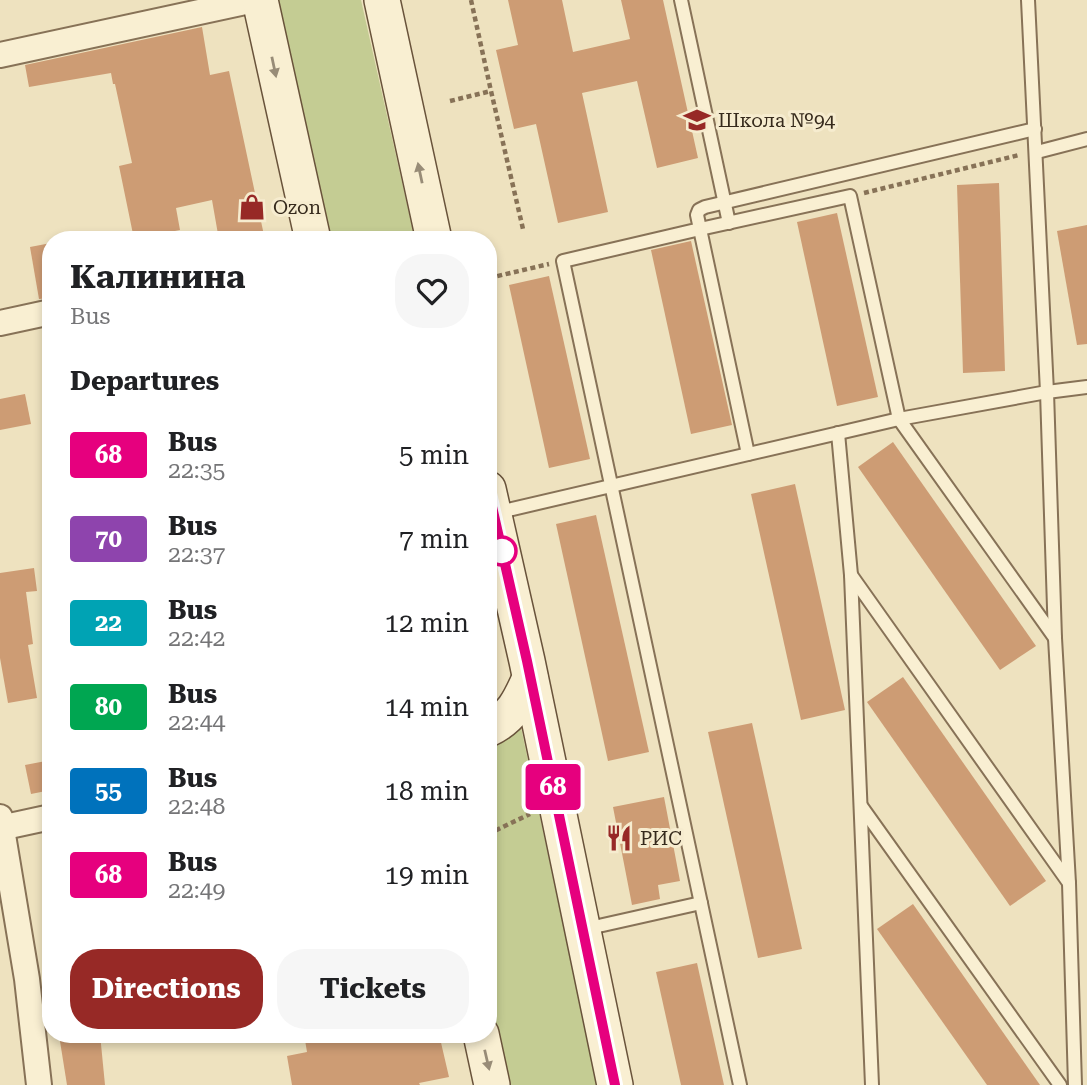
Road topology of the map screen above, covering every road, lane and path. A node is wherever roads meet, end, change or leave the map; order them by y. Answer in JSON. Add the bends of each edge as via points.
{"nodes":[{"id":1,"x":258,"y":0,"type":"edge"},
{"id":2,"x":382,"y":0,"type":"edge"},
{"id":3,"x":471,"y":0,"type":"edge"},
{"id":4,"x":681,"y":0,"type":"edge"},
{"id":5,"x":1028,"y":0,"type":"edge"},
{"id":6,"x":0,"y":55,"type":"edge"},
{"id":7,"x":491,"y":91,"type":"junction"},
{"id":8,"x":450,"y":101,"type":"dead end"},
{"id":9,"x":1035,"y":129,"type":"junction"},
{"id":10,"x":1087,"y":139,"type":"edge"},
{"id":11,"x":1037,"y":152,"type":"junction"},
{"id":12,"x":850,"y":196,"type":"junction"},
{"id":13,"x":724,"y":202,"type":"junction"},
{"id":14,"x":729,"y":223,"type":"junction"},
{"id":15,"x":523,"y":229,"type":"dead end"},
{"id":16,"x":700,"y":229,"type":"junction"},
{"id":17,"x":311,"y":231,"type":"edge"},
{"id":18,"x":432,"y":231,"type":"edge"},
{"id":19,"x":563,"y":261,"type":"junction"},
{"id":20,"x":497,"y":276,"type":"edge"},
{"id":21,"x":42,"y":314,"type":"edge"},
{"id":22,"x":0,"y":323,"type":"edge"},
{"id":23,"x":1087,"y":387,"type":"edge"},
{"id":24,"x":1047,"y":392,"type":"junction"},
{"id":25,"x":899,"y":419,"type":"junction"},
{"id":26,"x":838,"y":433,"type":"junction"},
{"id":27,"x":748,"y":454,"type":"junction"},
{"id":28,"x":611,"y":486,"type":"junction"},
{"id":29,"x":497,"y":500,"type":"edge"},
{"id":30,"x":497,"y":528,"type":"edge"},
{"id":31,"x":851,"y":575,"type":"junction"},
{"id":32,"x":497,"y":620,"type":"edge"},
{"id":33,"x":1055,"y":638,"type":"junction"},
{"id":34,"x":527,"y":662,"type":"junction"},
{"id":35,"x":497,"y":724,"type":"edge"},
{"id":36,"x":556,"y":802,"type":"junction"},
{"id":37,"x":860,"y":806,"type":"junction"},
{"id":38,"x":42,"y":818,"type":"edge"},
{"id":39,"x":1,"y":824,"type":"edge"},
{"id":40,"x":497,"y":830,"type":"edge"},
{"id":41,"x":1069,"y":883,"type":"junction"},
{"id":42,"x":701,"y":903,"type":"junction"},
{"id":43,"x":582,"y":929,"type":"junction"},
{"id":44,"x":483,"y":1043,"type":"edge"},
{"id":45,"x":39,"y":1085,"type":"edge"},
{"id":46,"x":492,"y":1085,"type":"edge"},
{"id":47,"x":615,"y":1085,"type":"edge"},
{"id":48,"x":740,"y":1085,"type":"edge"},
{"id":49,"x":872,"y":1085,"type":"edge"},
{"id":50,"x":1060,"y":1085,"type":"edge"},
{"id":51,"x":1075,"y":1085,"type":"edge"}],
"edges":[{"from":1,"to":6,"type":"street"},
{"from":1,"to":17,"type":"main road","one_way":true},
{"from":18,"to":2,"type":"main road","one_way":true},
{"from":3,"to":7,"type":"path"},
{"from":4,"to":13,"type":"lane"},
{"from":5,"to":9,"type":"lane"},
{"from":7,"to":8,"type":"path"},
{"from":7,"to":15,"type":"path"},
{"from":9,"to":11,"type":"lane"},
{"from":9,"to":13,"type":"lane"},
{"from":10,"to":11,"type":"lane"},
{"from":11,"to":12,"type":"path"},
{"from":11,"to":24,"type":"lane"},
{"from":12,"to":14,"type":"lane"},
{"from":12,"to":25,"type":"lane"},
{"from":13,"to":14,"type":"lane"},
{"from":13,"to":16,"type":"lane","via":[[699,209]]},
{"from":14,"to":16,"type":"lane"},
{"from":16,"to":19,"type":"lane"},
{"from":16,"to":27,"type":"lane"},
{"from":19,"to":20,"type":"path"},
{"from":19,"to":28,"type":"lane"},
{"from":21,"to":22,"type":"street"},
{"from":23,"to":24,"type":"lane"},
{"from":24,"to":25,"type":"lane"},
{"from":24,"to":33,"type":"lane"},
{"from":25,"to":26,"type":"lane"},
{"from":25,"to":33,"type":"lane"},
{"from":26,"to":27,"type":"lane"},
{"from":26,"to":31,"type":"lane"},
{"from":27,"to":28,"type":"lane"},
{"from":28,"to":29,"type":"lane"},
{"from":28,"to":42,"type":"lane"},
{"from":30,"to":34,"type":"main road"},
{"from":31,"to":37,"type":"lane"},
{"from":31,"to":41,"type":"lane"},
{"from":32,"to":34,"type":"main road"},
{"from":33,"to":41,"type":"lane"},
{"from":34,"to":35,"type":"main road","via":[[517,707]]},
{"from":34,"to":36,"type":"main road"},
{"from":36,"to":40,"type":"path"},
{"from":36,"to":43,"type":"main road"},
{"from":37,"to":49,"type":"lane"},
{"from":37,"to":50,"type":"lane"},
{"from":38,"to":39,"type":"street"},
{"from":39,"to":45,"type":"street"},
{"from":41,"to":51,"type":"lane"},
{"from":42,"to":43,"type":"lane"},
{"from":42,"to":48,"type":"lane"},
{"from":43,"to":47,"type":"main road"},
{"from":44,"to":46,"type":"main road","one_way":true}]}
